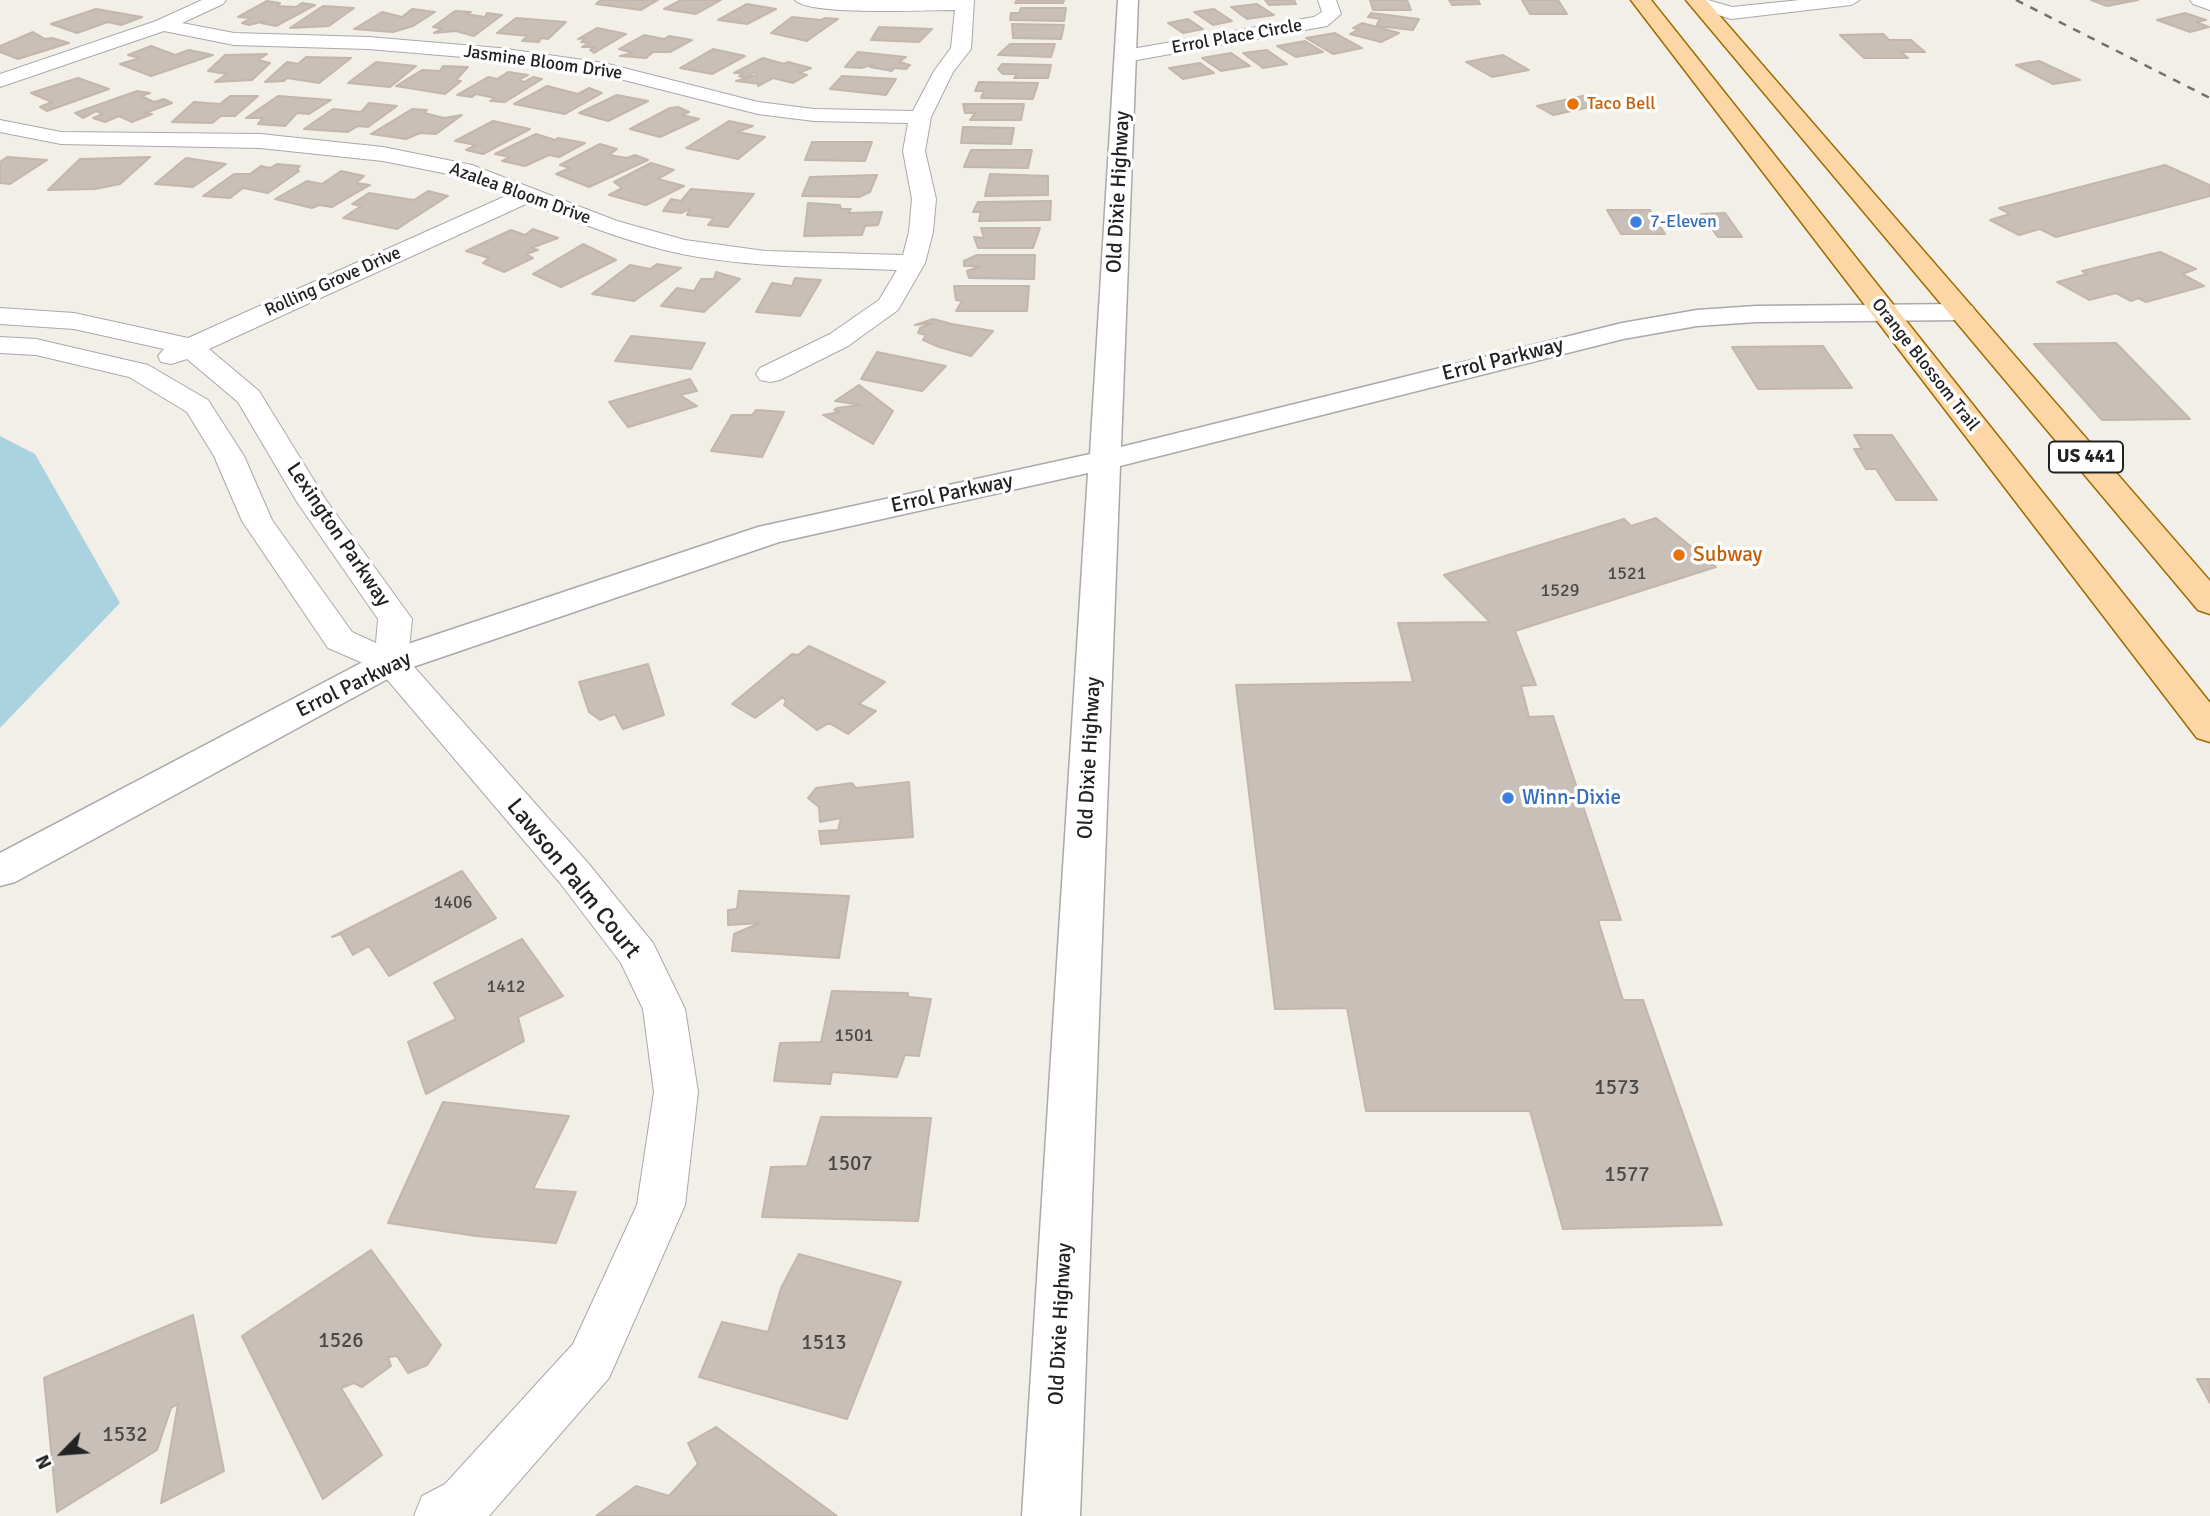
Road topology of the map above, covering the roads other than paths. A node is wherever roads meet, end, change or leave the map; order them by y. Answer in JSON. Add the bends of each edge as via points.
{"nodes":[{"id":1,"x":217,"y":0,"type":"edge"},
{"id":2,"x":804,"y":0,"type":"edge"},
{"id":3,"x":1128,"y":0,"type":"edge"},
{"id":4,"x":1327,"y":0,"type":"edge"},
{"id":5,"x":1641,"y":0,"type":"edge"},
{"id":6,"x":2199,"y":0,"type":"edge"},
{"id":7,"x":1847,"y":1,"type":"edge"},
{"id":8,"x":965,"y":2,"type":"edge"},
{"id":9,"x":2210,"y":4,"type":"edge"},
{"id":10,"x":1692,"y":24,"type":"edge"},
{"id":11,"x":163,"y":25,"type":"junction"},
{"id":12,"x":1719,"y":28,"type":"junction"},
{"id":13,"x":1126,"y":56,"type":"junction"},
{"id":14,"x":1748,"y":62,"type":"junction"},
{"id":15,"x":0,"y":81,"type":"edge"},
{"id":16,"x":920,"y":117,"type":"junction"},
{"id":17,"x":0,"y":126,"type":"edge"},
{"id":18,"x":529,"y":194,"type":"junction"},
{"id":19,"x":913,"y":263,"type":"junction"},
{"id":20,"x":1962,"y":312,"type":"junction"},
{"id":21,"x":1885,"y":313,"type":"junction"},
{"id":22,"x":0,"y":316,"type":"edge"},
{"id":23,"x":0,"y":345,"type":"edge"},
{"id":24,"x":190,"y":347,"type":"junction"},
{"id":25,"x":138,"y":371,"type":"junction"},
{"id":26,"x":770,"y":374,"type":"dead end"},
{"id":27,"x":1105,"y":460,"type":"junction"},
{"id":28,"x":2210,"y":603,"type":"edge"},
{"id":29,"x":391,"y":662,"type":"junction"},
{"id":30,"x":2210,"y":729,"type":"edge"},
{"id":31,"x":0,"y":871,"type":"edge"},
{"id":32,"x":442,"y":1516,"type":"edge"},
{"id":33,"x":1051,"y":1516,"type":"edge"}],
"edges":[{"from":1,"to":11,"type":"street"},
{"from":2,"to":8,"type":"street","via":[[864,6]]},
{"from":3,"to":13,"type":"street","name":"Old Dixie Highway"},
{"from":4,"to":13,"type":"street","name":"Errol Place Circle","via":[[1332,14],[1320,22]]},
{"from":5,"to":10,"type":"main road","name":"Orange Blossom Trail","number":"US 441"},
{"from":6,"to":9,"type":"street"},
{"from":7,"to":10,"type":"street","via":[[1731,13]]},
{"from":7,"to":12,"type":"street","via":[[1797,16]]},
{"from":8,"to":16,"type":"street","via":[[961,49]]},
{"from":10,"to":12,"type":"main road"},
{"from":10,"to":14,"type":"main road"},
{"from":10,"to":21,"type":"main road","name":"Orange Blossom Trail","number":"US 441"},
{"from":11,"to":15,"type":"street"},
{"from":11,"to":16,"type":"street","name":"Jasmine Bloom Drive","via":[[234,38],[499,54],[604,69],[758,108],[814,115]]},
{"from":12,"to":14,"type":"main road","number":"US 441"},
{"from":13,"to":27,"type":"street","name":"Old Dixie Highway"},
{"from":14,"to":20,"type":"main road","number":"US 441"},
{"from":16,"to":19,"type":"street","via":[[914,151],[923,199]]},
{"from":17,"to":18,"type":"street","name":"Azalea Bloom Drive","via":[[61,138],[260,141],[383,154],[464,170]]},
{"from":18,"to":19,"type":"street","name":"Azalea Bloom Drive","via":[[608,226],[683,247],[765,258]]},
{"from":18,"to":24,"type":"street","name":"Rolling Grove Drive"},
{"from":19,"to":26,"type":"street","via":[[889,305],[839,340]]},
{"from":20,"to":21,"type":"street","name":"Errol Parkway"},
{"from":20,"to":28,"type":"main road","number":"US 441"},
{"from":21,"to":27,"type":"street","name":"Errol Parkway","via":[[1697,318],[1622,331]]},
{"from":21,"to":30,"type":"main road","name":"Orange Blossom Trail","number":"US 441"},
{"from":22,"to":24,"type":"street","name":"Lexington Parkway","via":[[74,321]]},
{"from":23,"to":25,"type":"street","via":[[36,347]]},
{"from":24,"to":25,"type":"street","name":"Rolling Grove Drive"},
{"from":24,"to":29,"type":"street","name":"Lexington Parkway","via":[[249,397],[312,502],[396,619]]},
{"from":25,"to":29,"type":"street","via":[[198,407],[229,456],[257,521],[340,640]]},
{"from":27,"to":29,"type":"street","name":"Errol Parkway","via":[[770,534]]},
{"from":27,"to":33,"type":"street","name":"Old Dixie Highway"},
{"from":29,"to":31,"type":"street","name":"Errol Parkway"},
{"from":29,"to":32,"type":"street","name":"Lawson Palm Court","via":[[638,954],[664,1009],[676,1092],[661,1205],[591,1361],[464,1503]]}]}
